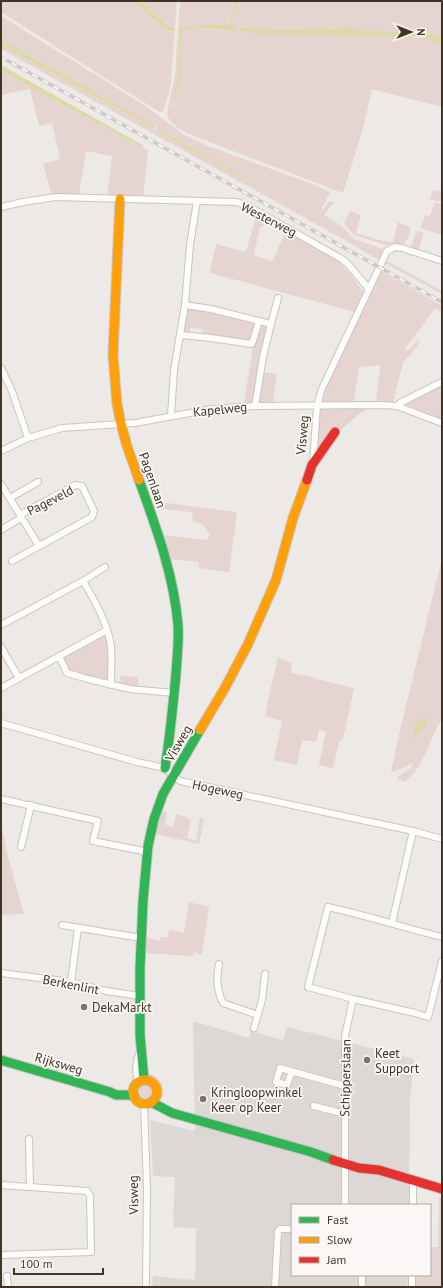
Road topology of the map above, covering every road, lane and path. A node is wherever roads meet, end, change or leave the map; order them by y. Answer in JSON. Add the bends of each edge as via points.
{"nodes":[{"id":1,"x":120,"y":199,"type":"junction"},
{"id":2,"x":197,"y":201,"type":"junction"},
{"id":3,"x":1,"y":207,"type":"edge"},
{"id":4,"x":442,"y":262,"type":"edge"},
{"id":5,"x":368,"y":289,"type":"junction"},
{"id":6,"x":278,"y":298,"type":"dead end"},
{"id":7,"x":185,"y":305,"type":"junction"},
{"id":8,"x":259,"y":321,"type":"junction"},
{"id":9,"x":271,"y":324,"type":"junction"},
{"id":10,"x":180,"y":336,"type":"junction"},
{"id":11,"x":1,"y":368,"type":"edge"},
{"id":12,"x":442,"y":382,"type":"edge"},
{"id":13,"x":255,"y":406,"type":"junction"},
{"id":14,"x":317,"y":406,"type":"junction"},
{"id":15,"x":397,"y":406,"type":"junction"},
{"id":16,"x":170,"y":416,"type":"junction"},
{"id":17,"x":442,"y":423,"type":"edge"},
{"id":18,"x":121,"y":424,"type":"junction"},
{"id":19,"x":335,"y":432,"type":"dead end"},
{"id":20,"x":28,"y":438,"type":"junction"},
{"id":21,"x":1,"y":452,"type":"edge"},
{"id":22,"x":312,"y":465,"type":"junction"},
{"id":23,"x":38,"y":482,"type":"dead end"},
{"id":24,"x":1,"y":484,"type":"edge"},
{"id":25,"x":10,"y":498,"type":"junction"},
{"id":26,"x":21,"y":517,"type":"junction"},
{"id":27,"x":1,"y":530,"type":"edge"},
{"id":28,"x":39,"y":546,"type":"junction"},
{"id":29,"x":12,"y":562,"type":"dead end"},
{"id":30,"x":105,"y":567,"type":"dead end"},
{"id":31,"x":83,"y":581,"type":"junction"},
{"id":32,"x":1,"y":625,"type":"edge"},
{"id":33,"x":107,"y":630,"type":"junction"},
{"id":34,"x":1,"y":647,"type":"edge"},
{"id":35,"x":59,"y":656,"type":"junction"},
{"id":36,"x":18,"y":678,"type":"junction"},
{"id":37,"x":111,"y":685,"type":"junction"},
{"id":38,"x":1,"y":688,"type":"edge"},
{"id":39,"x":174,"y":693,"type":"junction"},
{"id":40,"x":1,"y":723,"type":"edge"},
{"id":41,"x":165,"y":768,"type":"junction"},
{"id":42,"x":174,"y":776,"type":"junction"},
{"id":43,"x":1,"y":799,"type":"edge"},
{"id":44,"x":31,"y":805,"type":"junction"},
{"id":45,"x":413,"y":831,"type":"junction"},
{"id":46,"x":442,"y":839,"type":"edge"},
{"id":47,"x":21,"y":847,"type":"dead end"},
{"id":48,"x":148,"y":852,"type":"junction"},
{"id":49,"x":392,"y":924,"type":"junction"},
{"id":50,"x":62,"y":925,"type":"dead end"},
{"id":51,"x":78,"y":928,"type":"junction"},
{"id":52,"x":442,"y":937,"type":"edge"},
{"id":53,"x":141,"y":938,"type":"junction"},
{"id":54,"x":442,"y":961,"type":"edge"},
{"id":55,"x":219,"y":964,"type":"dead end"},
{"id":56,"x":1,"y":973,"type":"edge"},
{"id":57,"x":265,"y":974,"type":"dead end"},
{"id":58,"x":71,"y":982,"type":"junction"},
{"id":59,"x":140,"y":996,"type":"junction"},
{"id":60,"x":353,"y":999,"type":"junction"},
{"id":61,"x":258,"y":1015,"type":"junction"},
{"id":62,"x":254,"y":1028,"type":"dead end"},
{"id":63,"x":1,"y":1060,"type":"edge"},
{"id":64,"x":292,"y":1071,"type":"dead end"},
{"id":65,"x":137,"y":1086,"type":"junction"},
{"id":66,"x":345,"y":1086,"type":"junction"},
{"id":67,"x":150,"y":1100,"type":"junction"},
{"id":68,"x":314,"y":1106,"type":"dead end"},
{"id":69,"x":345,"y":1114,"type":"junction"},
{"id":70,"x":28,"y":1139,"type":"dead end"},
{"id":71,"x":345,"y":1161,"type":"junction"},
{"id":72,"x":413,"y":1180,"type":"junction"},
{"id":73,"x":1,"y":1185,"type":"edge"},
{"id":74,"x":30,"y":1186,"type":"junction"},
{"id":75,"x":442,"y":1189,"type":"edge"},
{"id":76,"x":345,"y":1204,"type":"edge"},
{"id":77,"x":413,"y":1204,"type":"edge"},
{"id":78,"x":291,"y":1229,"type":"edge"},
{"id":79,"x":1,"y":1255,"type":"edge"},
{"id":80,"x":7,"y":1276,"type":"dead end"},
{"id":81,"x":362,"y":1276,"type":"edge"},
{"id":82,"x":412,"y":1276,"type":"edge"},
{"id":83,"x":8,"y":1287,"type":"edge"},
{"id":84,"x":146,"y":1287,"type":"edge"},
{"id":85,"x":275,"y":1287,"type":"edge"},
{"id":86,"x":362,"y":1287,"type":"edge"},
{"id":87,"x":412,"y":1287,"type":"edge"}],
"edges":[{"from":1,"to":2,"type":"street","name":"Westerweg"},
{"from":1,"to":3,"type":"street","name":"Westerweg","via":[[56,197]]},
{"from":1,"to":18,"type":"street","name":"Pagenlaan","via":[[113,355]]},
{"from":2,"to":5,"type":"street","name":"Westerweg","via":[[237,202],[250,207],[340,258]]},
{"from":2,"to":7,"type":"street"},
{"from":4,"to":5,"type":"street","via":[[402,248],[392,248],[385,254]]},
{"from":5,"to":14,"type":"street","name":"Visweg","via":[[325,382]]},
{"from":6,"to":9,"type":"street"},
{"from":7,"to":8,"type":"street"},
{"from":7,"to":10,"type":"street"},
{"from":8,"to":9,"type":"street"},
{"from":8,"to":10,"type":"street","via":[[252,344]]},
{"from":9,"to":13,"type":"street","via":[[262,358]]},
{"from":10,"to":16,"type":"street"},
{"from":11,"to":20,"type":"street","via":[[12,390]]},
{"from":12,"to":15,"type":"street"},
{"from":13,"to":14,"type":"street","name":"Kapelweg"},
{"from":13,"to":16,"type":"street","name":"Kapelweg","via":[[212,409]]},
{"from":14,"to":15,"type":"street","name":"Kapelweg"},
{"from":14,"to":22,"type":"street","name":"Visweg"},
{"from":15,"to":17,"type":"street","name":"Kapelweg"},
{"from":16,"to":18,"type":"street","name":"Kapelweg"},
{"from":18,"to":20,"type":"street","name":"Kapelweg","via":[[62,428]]},
{"from":18,"to":39,"type":"street","name":"Pagenlaan","via":[[164,554],[171,584],[178,626]]},
{"from":19,"to":22,"type":"street","name":"Visweg"},
{"from":20,"to":21,"type":"street","name":"Kapelweg"},
{"from":22,"to":42,"type":"street","name":"Visweg","via":[[271,593],[226,686]]},
{"from":23,"to":25,"type":"street"},
{"from":24,"to":25,"type":"street","name":"Pageveld"},
{"from":25,"to":26,"type":"street","name":"Pageveld"},
{"from":26,"to":27,"type":"street","name":"Pageveld"},
{"from":26,"to":28,"type":"street","name":"Pageveld"},
{"from":26,"to":28,"type":"street","name":"Pageveld","via":[[75,485],[82,486],[94,511],[92,517]]},
{"from":28,"to":29,"type":"street","name":"Pageveld"},
{"from":30,"to":31,"type":"street"},
{"from":31,"to":32,"type":"street"},
{"from":31,"to":33,"type":"street","via":[[97,605]]},
{"from":33,"to":35,"type":"street"},
{"from":33,"to":37,"type":"street","via":[[111,645]]},
{"from":34,"to":36,"type":"street"},
{"from":35,"to":36,"type":"street"},
{"from":35,"to":37,"type":"street","via":[[67,673]]},
{"from":36,"to":38,"type":"street"},
{"from":37,"to":39,"type":"street"},
{"from":39,"to":41,"type":"street","name":"Pagenlaan"},
{"from":40,"to":41,"type":"street","name":"Hogeweg"},
{"from":41,"to":42,"type":"street","name":"Hogeweg"},
{"from":42,"to":45,"type":"street","name":"Hogeweg","via":[[180,781]]},
{"from":42,"to":48,"type":"street","name":"Visweg","via":[[158,805]]},
{"from":43,"to":44,"type":"street"},
{"from":44,"to":47,"type":"street"},
{"from":44,"to":48,"type":"street","via":[[98,821],[93,841]]},
{"from":45,"to":46,"type":"street","name":"Hogeweg"},
{"from":45,"to":49,"type":"street"},
{"from":48,"to":53,"type":"street","name":"Visweg"},
{"from":49,"to":52,"type":"street"},
{"from":49,"to":60,"type":"street","via":[[328,907],[308,987]]},
{"from":50,"to":51,"type":"street"},
{"from":51,"to":53,"type":"street"},
{"from":51,"to":58,"type":"street"},
{"from":53,"to":59,"type":"street","name":"Visweg"},
{"from":54,"to":60,"type":"street","via":[[428,1017]]},
{"from":55,"to":61,"type":"street","via":[[218,986],[224,1003]]},
{"from":56,"to":58,"type":"street","name":"Berkenlint"},
{"from":57,"to":61,"type":"street"},
{"from":58,"to":59,"type":"street","name":"Berkenlint"},
{"from":59,"to":65,"type":"street","name":"Visweg"},
{"from":60,"to":66,"type":"street","name":"Schipperslaan","via":[[345,1036]]},
{"from":61,"to":62,"type":"street"},
{"from":63,"to":65,"type":"street","name":"Rijksweg","via":[[110,1092]]},
{"from":64,"to":66,"type":"street"},
{"from":65,"to":67,"type":"street","via":[[138,1101]]},
{"from":65,"to":67,"type":"street","via":[[150,1081],[155,1085],[157,1092]]},
{"from":66,"to":69,"type":"street","name":"Schipperslaan"},
{"from":67,"to":71,"type":"street","via":[[186,1116],[326,1158]]},
{"from":67,"to":84,"type":"street","name":"Visweg"},
{"from":68,"to":69,"type":"street"},
{"from":69,"to":71,"type":"street","name":"Schipperslaan"},
{"from":70,"to":74,"type":"street"},
{"from":71,"to":72,"type":"street","via":[[359,1168],[379,1170]]},
{"from":71,"to":76,"type":"street","name":"Schipperslaan"},
{"from":72,"to":75,"type":"street"},
{"from":72,"to":77,"type":"street"},
{"from":73,"to":74,"type":"street"},
{"from":74,"to":79,"type":"street","via":[[87,1191],[90,1196],[92,1252]]},
{"from":78,"to":85,"type":"street","via":[[282,1228],[278,1231]]},
{"from":80,"to":83,"type":"street"},
{"from":81,"to":86,"type":"street"},
{"from":82,"to":87,"type":"street"}]}
